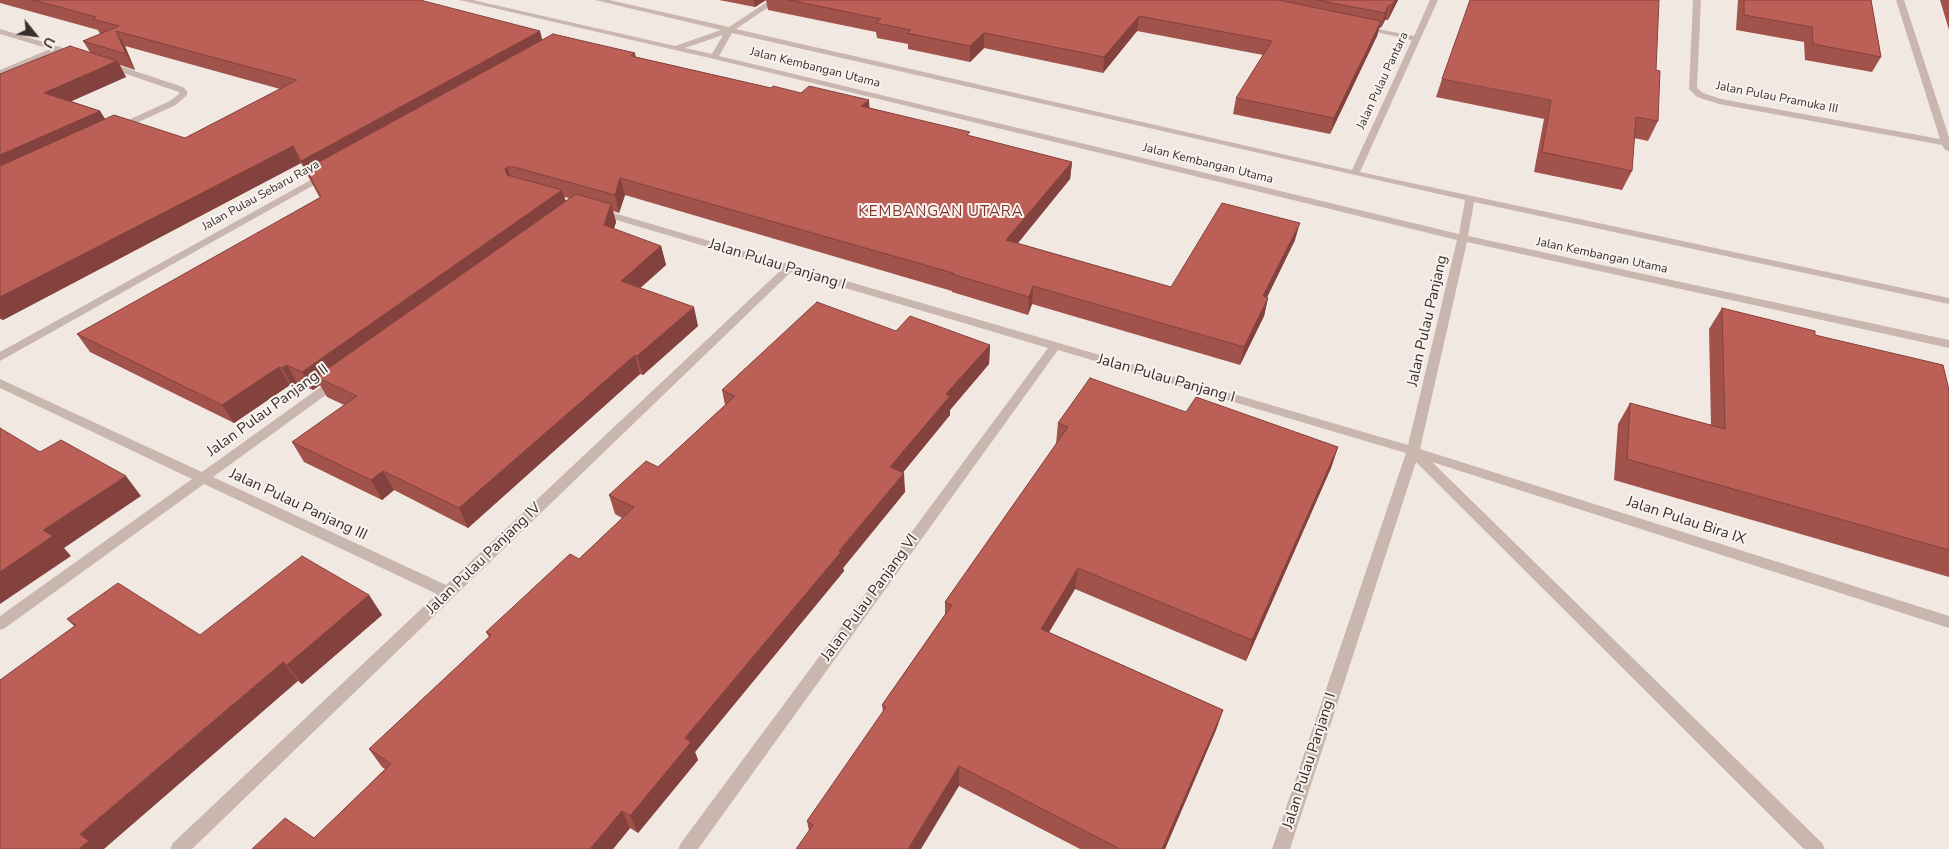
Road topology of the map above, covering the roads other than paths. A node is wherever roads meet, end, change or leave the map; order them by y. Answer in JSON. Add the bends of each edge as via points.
{"nodes":[{"id":1,"x":463,"y":0,"type":"edge"},
{"id":2,"x":599,"y":0,"type":"edge"},
{"id":3,"x":775,"y":0,"type":"edge"},
{"id":4,"x":1434,"y":0,"type":"edge"},
{"id":5,"x":1696,"y":0,"type":"edge"},
{"id":6,"x":1900,"y":0,"type":"edge"},
{"id":7,"x":1354,"y":26,"type":"edge"},
{"id":8,"x":586,"y":28,"type":"junction"},
{"id":9,"x":730,"y":30,"type":"junction"},
{"id":10,"x":0,"y":31,"type":"edge"},
{"id":11,"x":572,"y":36,"type":"edge"},
{"id":12,"x":1416,"y":38,"type":"junction"},
{"id":13,"x":675,"y":48,"type":"junction"},
{"id":14,"x":58,"y":49,"type":"junction"},
{"id":15,"x":714,"y":57,"type":"junction"},
{"id":16,"x":86,"y":58,"type":"edge"},
{"id":17,"x":96,"y":62,"type":"edge"},
{"id":18,"x":0,"y":73,"type":"edge"},
{"id":19,"x":112,"y":131,"type":"edge"},
{"id":20,"x":1948,"y":145,"type":"edge"},
{"id":21,"x":339,"y":167,"type":"edge"},
{"id":22,"x":1354,"y":174,"type":"junction"},
{"id":23,"x":1470,"y":198,"type":"junction"},
{"id":24,"x":590,"y":209,"type":"edge"},
{"id":25,"x":1463,"y":238,"type":"junction"},
{"id":26,"x":789,"y":268,"type":"junction"},
{"id":27,"x":1949,"y":301,"type":"edge"},
{"id":28,"x":1949,"y":344,"type":"edge"},
{"id":29,"x":1054,"y":347,"type":"junction"},
{"id":30,"x":0,"y":357,"type":"edge"},
{"id":31,"x":347,"y":374,"type":"edge"},
{"id":32,"x":0,"y":383,"type":"edge"},
{"id":33,"x":1414,"y":451,"type":"junction"},
{"id":34,"x":202,"y":478,"type":"junction"},
{"id":35,"x":448,"y":592,"type":"junction"},
{"id":36,"x":1949,"y":622,"type":"edge"},
{"id":37,"x":0,"y":624,"type":"edge"},
{"id":38,"x":178,"y":849,"type":"edge"},
{"id":39,"x":687,"y":849,"type":"edge"},
{"id":40,"x":1281,"y":849,"type":"edge"},
{"id":41,"x":1816,"y":849,"type":"edge"}],
"edges":[{"from":1,"to":8,"type":"street","name":"Jalan Kembangan Utama"},
{"from":2,"to":9,"type":"street","name":"Jalan Kembangan Utama"},
{"from":3,"to":9,"type":"street"},
{"from":4,"to":12,"type":"street","name":"Jalan Pulau Pantara"},
{"from":5,"to":20,"type":"street","name":"Jalan Pulau Pramuka III","via":[[1693,89],[1700,95]]},
{"from":6,"to":20,"type":"street"},
{"from":7,"to":12,"type":"street"},
{"from":8,"to":11,"type":"street"},
{"from":8,"to":13,"type":"street","name":"Jalan Kembangan Utama"},
{"from":9,"to":13,"type":"street"},
{"from":9,"to":15,"type":"street"},
{"from":9,"to":22,"type":"street","name":"Jalan Kembangan Utama"},
{"from":10,"to":14,"type":"street"},
{"from":12,"to":22,"type":"street","name":"Jalan Pulau Pantara"},
{"from":13,"to":15,"type":"street","name":"Jalan Kembangan Utama"},
{"from":14,"to":16,"type":"street"},
{"from":14,"to":18,"type":"street"},
{"from":15,"to":25,"type":"street","name":"Jalan Kembangan Utama"},
{"from":17,"to":19,"type":"street","via":[[183,91],[183,95],[173,103]]},
{"from":21,"to":30,"type":"street","name":"Jalan Pulau Sebaru Raya"},
{"from":22,"to":23,"type":"street","name":"Jalan Kembangan Utama"},
{"from":23,"to":25,"type":"street","name":"Jalan Pulau Panjang"},
{"from":23,"to":27,"type":"street","name":"Jalan Kembangan Utama"},
{"from":24,"to":26,"type":"street","name":"Jalan Pulau Panjang I"},
{"from":25,"to":28,"type":"street","name":"Jalan Kembangan Utama"},
{"from":25,"to":33,"type":"street","name":"Jalan Pulau Panjang"},
{"from":26,"to":29,"type":"street","name":"Jalan Pulau Panjang I"},
{"from":26,"to":35,"type":"street","name":"Jalan Pulau Panjang IV"},
{"from":29,"to":33,"type":"street","name":"Jalan Pulau Panjang I"},
{"from":29,"to":39,"type":"street","name":"Jalan Pulau Panjang VI"},
{"from":31,"to":34,"type":"street","name":"Jalan Pulau Panjang II"},
{"from":32,"to":34,"type":"street","name":"Jalan Pulau Panjang III"},
{"from":33,"to":36,"type":"street","name":"Jalan Pulau Bira IX"},
{"from":33,"to":40,"type":"street","name":"Jalan Pulau Panjang I"},
{"from":33,"to":41,"type":"street"},
{"from":34,"to":35,"type":"street","name":"Jalan Pulau Panjang III"},
{"from":34,"to":37,"type":"street","name":"Jalan Pulau Panjang II"},
{"from":35,"to":38,"type":"street","name":"Jalan Pulau Panjang IV"}]}
